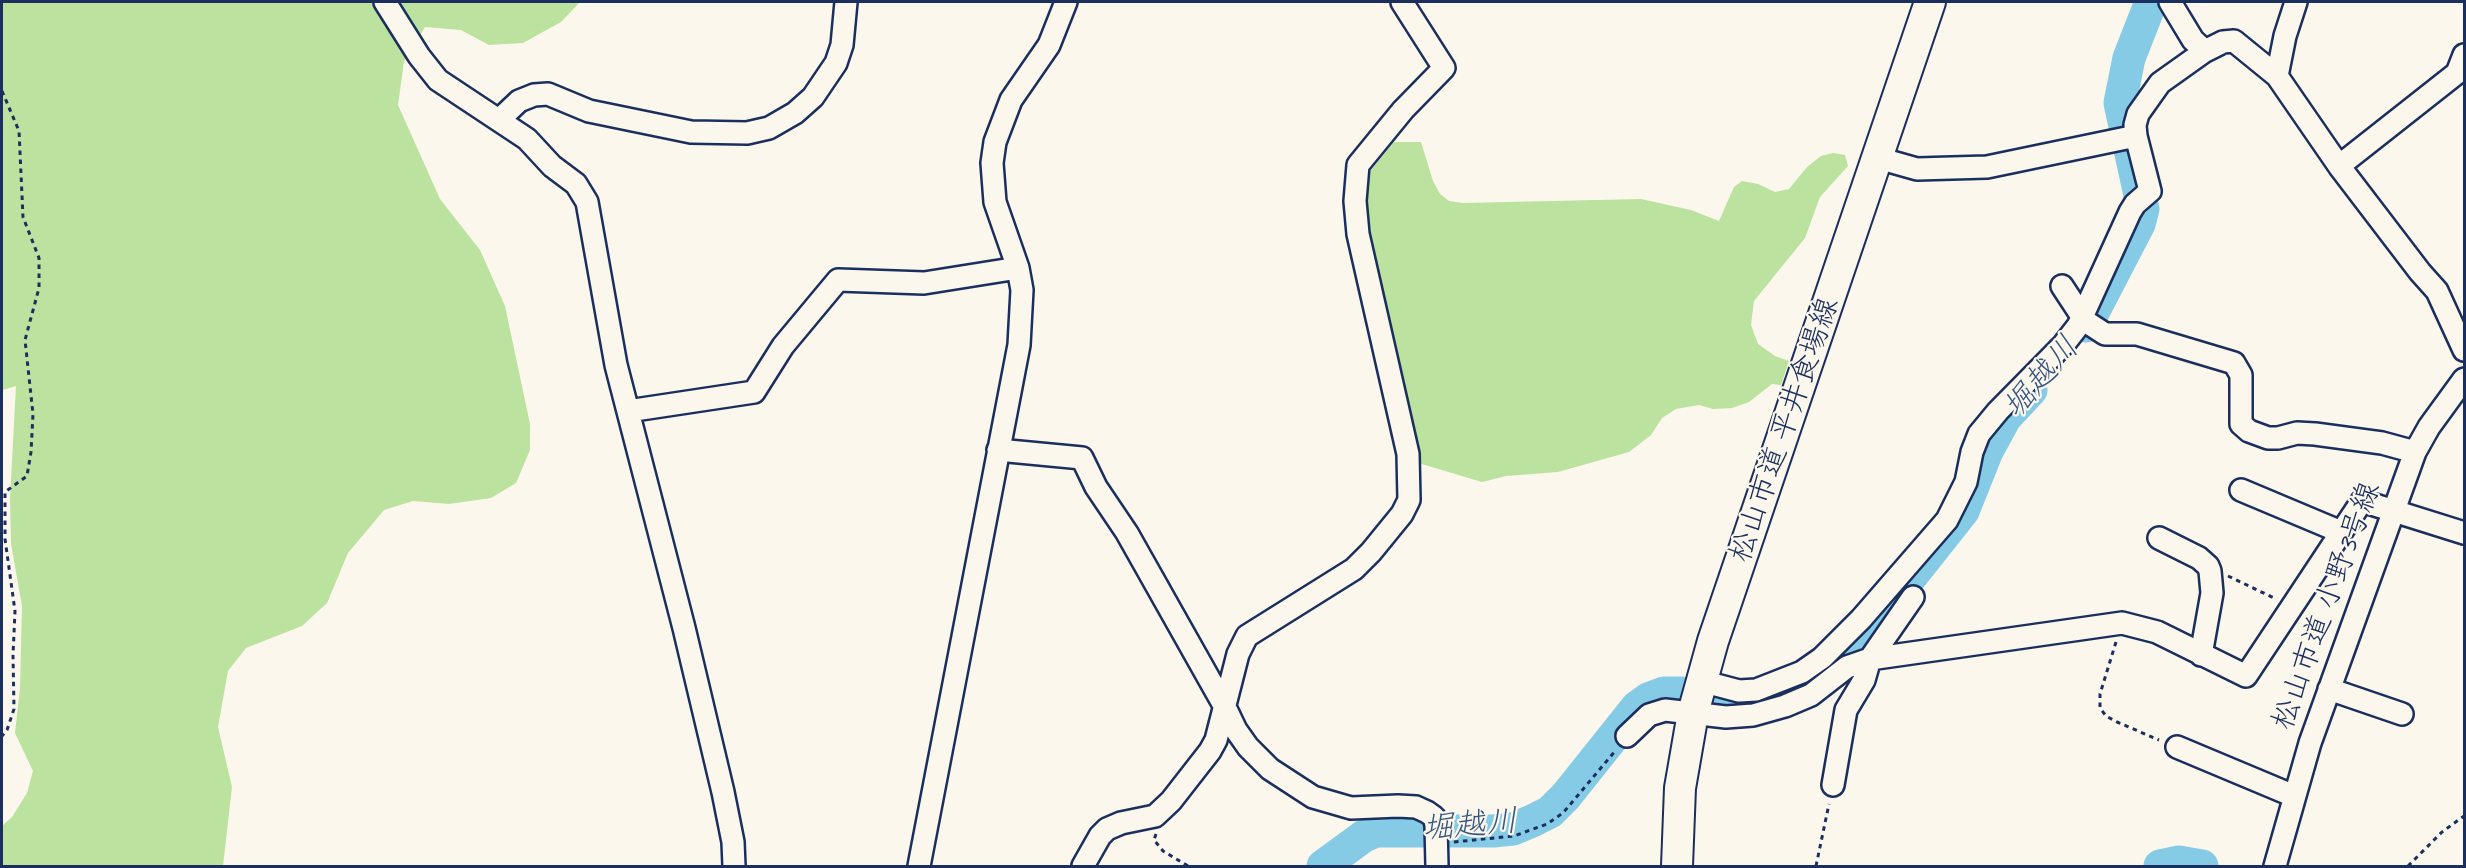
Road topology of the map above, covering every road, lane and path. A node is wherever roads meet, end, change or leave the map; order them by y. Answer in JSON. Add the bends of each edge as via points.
{"nodes":[{"id":1,"x":386,"y":2,"type":"edge"},
{"id":2,"x":846,"y":2,"type":"edge"},
{"id":3,"x":1066,"y":2,"type":"edge"},
{"id":4,"x":1402,"y":2,"type":"edge"},
{"id":5,"x":1929,"y":2,"type":"edge"},
{"id":6,"x":2170,"y":2,"type":"edge"},
{"id":7,"x":2296,"y":2,"type":"edge"},
{"id":8,"x":2205,"y":51,"type":"junction"},
{"id":9,"x":2464,"y":55,"type":"edge"},
{"id":10,"x":2277,"y":76,"type":"junction"},
{"id":11,"x":2,"y":91,"type":"edge"},
{"id":12,"x":500,"y":119,"type":"junction"},
{"id":13,"x":2129,"y":137,"type":"junction"},
{"id":14,"x":1878,"y":158,"type":"junction"},
{"id":15,"x":2339,"y":165,"type":"junction"},
{"id":16,"x":1018,"y":267,"type":"junction"},
{"id":17,"x":2062,"y":286,"type":"dead end"},
{"id":18,"x":2088,"y":323,"type":"junction"},
{"id":19,"x":2464,"y":350,"type":"edge"},
{"id":20,"x":2464,"y":379,"type":"edge"},
{"id":21,"x":628,"y":411,"type":"junction"},
{"id":22,"x":998,"y":450,"type":"junction"},
{"id":23,"x":2415,"y":452,"type":"junction"},
{"id":24,"x":2241,"y":490,"type":"dead end"},
{"id":25,"x":2393,"y":509,"type":"junction"},
{"id":26,"x":2341,"y":532,"type":"junction"},
{"id":27,"x":2464,"y":533,"type":"edge"},
{"id":28,"x":2159,"y":538,"type":"dead end"},
{"id":29,"x":2210,"y":572,"type":"junction"},
{"id":30,"x":1913,"y":597,"type":"dead end"},
{"id":31,"x":2292,"y":606,"type":"junction"},
{"id":32,"x":2122,"y":623,"type":"junction"},
{"id":33,"x":1871,"y":628,"type":"junction"},
{"id":34,"x":2201,"y":655,"type":"junction"},
{"id":35,"x":1870,"y":659,"type":"junction"},
{"id":36,"x":1701,"y":681,"type":"junction"},
{"id":37,"x":2329,"y":689,"type":"junction"},
{"id":38,"x":1225,"y":707,"type":"junction"},
{"id":39,"x":1693,"y":713,"type":"junction"},
{"id":40,"x":2402,"y":714,"type":"dead end"},
{"id":41,"x":2,"y":736,"type":"edge"},
{"id":42,"x":1627,"y":736,"type":"joint"},
{"id":43,"x":2177,"y":747,"type":"joint"},
{"id":44,"x":1833,"y":785,"type":"joint"},
{"id":45,"x":2294,"y":796,"type":"junction"},
{"id":46,"x":1155,"y":816,"type":"junction"},
{"id":47,"x":2464,"y":816,"type":"edge"},
{"id":48,"x":1437,"y":835,"type":"junction"},
{"id":49,"x":734,"y":867,"type":"edge"},
{"id":50,"x":919,"y":867,"type":"edge"},
{"id":51,"x":1083,"y":867,"type":"edge"},
{"id":52,"x":1188,"y":867,"type":"edge"},
{"id":53,"x":1437,"y":867,"type":"edge"},
{"id":54,"x":1677,"y":867,"type":"edge"},
{"id":55,"x":1816,"y":867,"type":"edge"},
{"id":56,"x":2275,"y":867,"type":"edge"},
{"id":57,"x":2408,"y":867,"type":"edge"}],
"edges":[{"from":1,"to":12,"type":"street","via":[[438,80]]},
{"from":2,"to":12,"type":"street","via":[[842,45],[836,63],[813,97],[769,128],[747,133],[691,132],[589,111],[548,94],[519,101]]},
{"from":3,"to":16,"type":"street","via":[[1049,45],[1011,100],[995,142],[995,202]]},
{"from":4,"to":38,"type":"street","via":[[1444,68],[1403,110],[1359,165],[1355,201],[1408,454],[1409,500],[1354,569],[1247,636],[1238,654]]},
{"from":5,"to":14,"type":"street","name":"松山市道 平井食場線"},
{"from":6,"to":8,"type":"street","via":[[2193,40]]},
{"from":7,"to":10,"type":"street"},
{"from":8,"to":10,"type":"street","via":[[2234,41]]},
{"from":8,"to":13,"type":"street","via":[[2160,82],[2138,114]]},
{"from":9,"to":15,"type":"street","via":[[2457,74]]},
{"from":10,"to":15,"type":"street"},
{"from":11,"to":41,"type":"path","via":[[19,131],[23,217],[39,258],[39,288],[25,340],[33,414],[31,452],[27,476],[5,492],[5,539],[15,611],[14,709]]},
{"from":12,"to":21,"type":"street","via":[[576,184],[587,202]]},
{"from":13,"to":14,"type":"street","via":[[1987,167],[1917,169]]},
{"from":13,"to":18,"type":"street","via":[[2150,191],[2141,198]]},
{"from":14,"to":36,"type":"street","name":"松山市道 平井食場線"},
{"from":15,"to":19,"type":"street","via":[[2438,291]]},
{"from":16,"to":21,"type":"street","via":[[924,283],[837,280],[783,346],[754,392]]},
{"from":16,"to":22,"type":"street","via":[[1022,290],[1019,345]]},
{"from":17,"to":18,"type":"street"},
{"from":18,"to":23,"type":"street","via":[[2105,334],[2137,334],[2234,363],[2241,375],[2241,424],[2248,431],[2268,438],[2315,434]]},
{"from":18,"to":33,"type":"street","via":[[1979,434],[1966,482],[1947,520]]},
{"from":20,"to":23,"type":"street","name":"松山市道 小野3号線"},
{"from":21,"to":49,"type":"street","via":[[723,792]]},
{"from":22,"to":38,"type":"street","via":[[1082,458]]},
{"from":22,"to":50,"type":"street"},
{"from":23,"to":25,"type":"street","name":"松山市道 小野3号線"},
{"from":24,"to":26,"type":"street"},
{"from":25,"to":26,"type":"street","via":[[2362,501]]},
{"from":25,"to":27,"type":"street"},
{"from":25,"to":37,"type":"street","name":"松山市道 小野3号線"},
{"from":26,"to":31,"type":"street"},
{"from":28,"to":29,"type":"street","via":[[2199,558]]},
{"from":29,"to":31,"type":"path","via":[[2218,571]]},
{"from":29,"to":34,"type":"street","via":[[2212,593]]},
{"from":30,"to":33,"type":"street"},
{"from":31,"to":34,"type":"street","via":[[2246,676]]},
{"from":32,"to":34,"type":"street","via":[[2157,632]]},
{"from":32,"to":35,"type":"street"},
{"from":32,"to":43,"type":"path","via":[[2100,694],[2100,708],[2117,722]]},
{"from":33,"to":35,"type":"street"},
{"from":33,"to":36,"type":"street","via":[[1802,672],[1756,690],[1739,691]]},
{"from":35,"to":39,"type":"street","via":[[1847,668],[1811,695],[1774,709],[1726,717]]},
{"from":35,"to":44,"type":"street","via":[[1864,680],[1846,710]]},
{"from":36,"to":39,"type":"street","name":"松山市道 平井食場線"},
{"from":37,"to":40,"type":"street"},
{"from":37,"to":45,"type":"street","name":"松山市道 小野3号線"},
{"from":38,"to":46,"type":"street","via":[[1210,751]]},
{"from":38,"to":48,"type":"street","via":[[1236,730],[1270,769],[1313,797],[1352,808],[1416,807],[1434,817]]},
{"from":39,"to":42,"type":"street","via":[[1665,710],[1649,715]]},
{"from":39,"to":54,"type":"street","name":"松山市道 平井食場線","via":[[1680,788]]},
{"from":42,"to":48,"type":"path","via":[[1563,813],[1547,824],[1514,836]]},
{"from":43,"to":45,"type":"street"},
{"from":44,"to":55,"type":"path"},
{"from":45,"to":56,"type":"street","name":"松山市道 小野3号線"},
{"from":46,"to":51,"type":"street","via":[[1107,829]]},
{"from":46,"to":52,"type":"path","via":[[1154,840]]},
{"from":47,"to":57,"type":"path"},
{"from":48,"to":53,"type":"street"}]}
